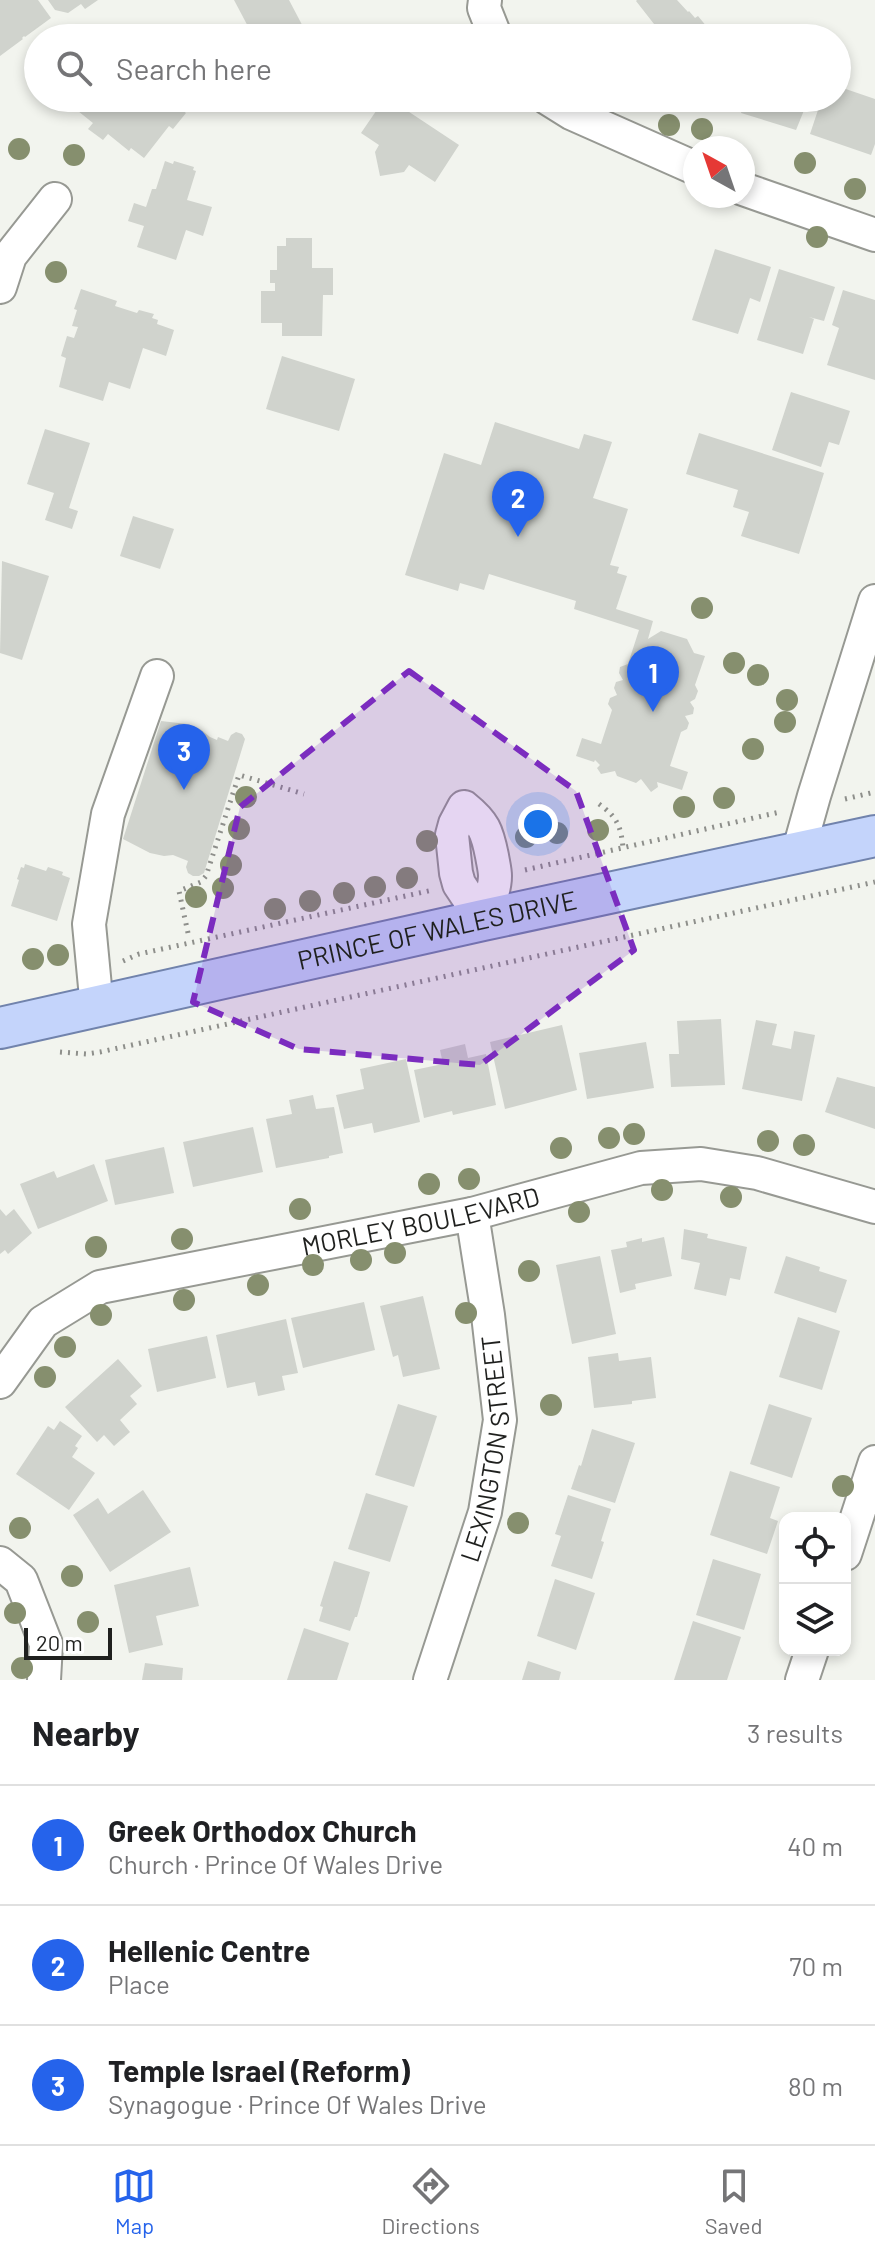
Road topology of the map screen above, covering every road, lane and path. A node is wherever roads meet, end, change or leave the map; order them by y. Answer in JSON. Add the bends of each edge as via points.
{"nodes":[{"id":1,"x":485,"y":0,"type":"edge"},
{"id":2,"x":490,"y":24,"type":"edge"},
{"id":3,"x":569,"y":112,"type":"edge"},
{"id":4,"x":683,"y":163,"type":"edge"},
{"id":5,"x":755,"y":193,"type":"edge"},
{"id":6,"x":55,"y":199,"type":"dead end"},
{"id":7,"x":875,"y":235,"type":"edge"},
{"id":8,"x":0,"y":287,"type":"edge"},
{"id":9,"x":875,"y":601,"type":"edge"},
{"id":10,"x":157,"y":676,"type":"dead end"},
{"id":11,"x":304,"y":794,"type":"dead end"},
{"id":12,"x":599,"y":804,"type":"dead end"},
{"id":13,"x":875,"y":836,"type":"edge"},
{"id":14,"x":623,"y":848,"type":"dead end"},
{"id":15,"x":798,"y":853,"type":"junction"},
{"id":16,"x":875,"y":882,"type":"edge"},
{"id":17,"x":188,"y":933,"type":"dead end"},
{"id":18,"x":97,"y":1008,"type":"junction"},
{"id":19,"x":0,"y":1028,"type":"edge"},
{"id":20,"x":55,"y":1052,"type":"dead end"},
{"id":21,"x":875,"y":1207,"type":"edge"},
{"id":22,"x":472,"y":1214,"type":"junction"},
{"id":23,"x":0,"y":1382,"type":"edge"},
{"id":24,"x":872,"y":1481,"type":"edge"},
{"id":25,"x":851,"y":1538,"type":"edge"},
{"id":26,"x":0,"y":1563,"type":"edge"},
{"id":27,"x":810,"y":1656,"type":"edge"},
{"id":28,"x":44,"y":1680,"type":"edge"},
{"id":29,"x":430,"y":1680,"type":"edge"},
{"id":30,"x":802,"y":1680,"type":"edge"}],
"edges":[{"from":1,"to":2,"type":"street"},
{"from":3,"to":4,"type":"street"},
{"from":5,"to":7,"type":"street"},
{"from":6,"to":8,"type":"street","via":[[10,256]]},
{"from":9,"to":15,"type":"street"},
{"from":10,"to":18,"type":"street","via":[[108,814],[89,924]]},
{"from":11,"to":17,"type":"path","via":[[239,775],[206,876],[179,891]]},
{"from":12,"to":14,"type":"path","via":[[618,821]]},
{"from":13,"to":15,"type":"main road","name":"PRINCE OF WALES DRIVE"},
{"from":15,"to":18,"type":"main road","name":"PRINCE OF WALES DRIVE"},
{"from":16,"to":20,"type":"path","via":[[100,1052]]},
{"from":18,"to":19,"type":"main road","name":"PRINCE OF WALES DRIVE"},
{"from":21,"to":22,"type":"street","name":"MORLEY BOULEVARD","via":[[757,1173],[701,1164],[641,1168]]},
{"from":22,"to":23,"type":"street","name":"MORLEY BOULEVARD","via":[[100,1287],[43,1322]]},
{"from":22,"to":29,"type":"street","name":"LEXINGTON STREET","via":[[500,1420],[485,1512]]},
{"from":24,"to":25,"type":"street"},
{"from":26,"to":28,"type":"street","via":[[21,1580],[46,1644]]},
{"from":27,"to":30,"type":"street"}]}
